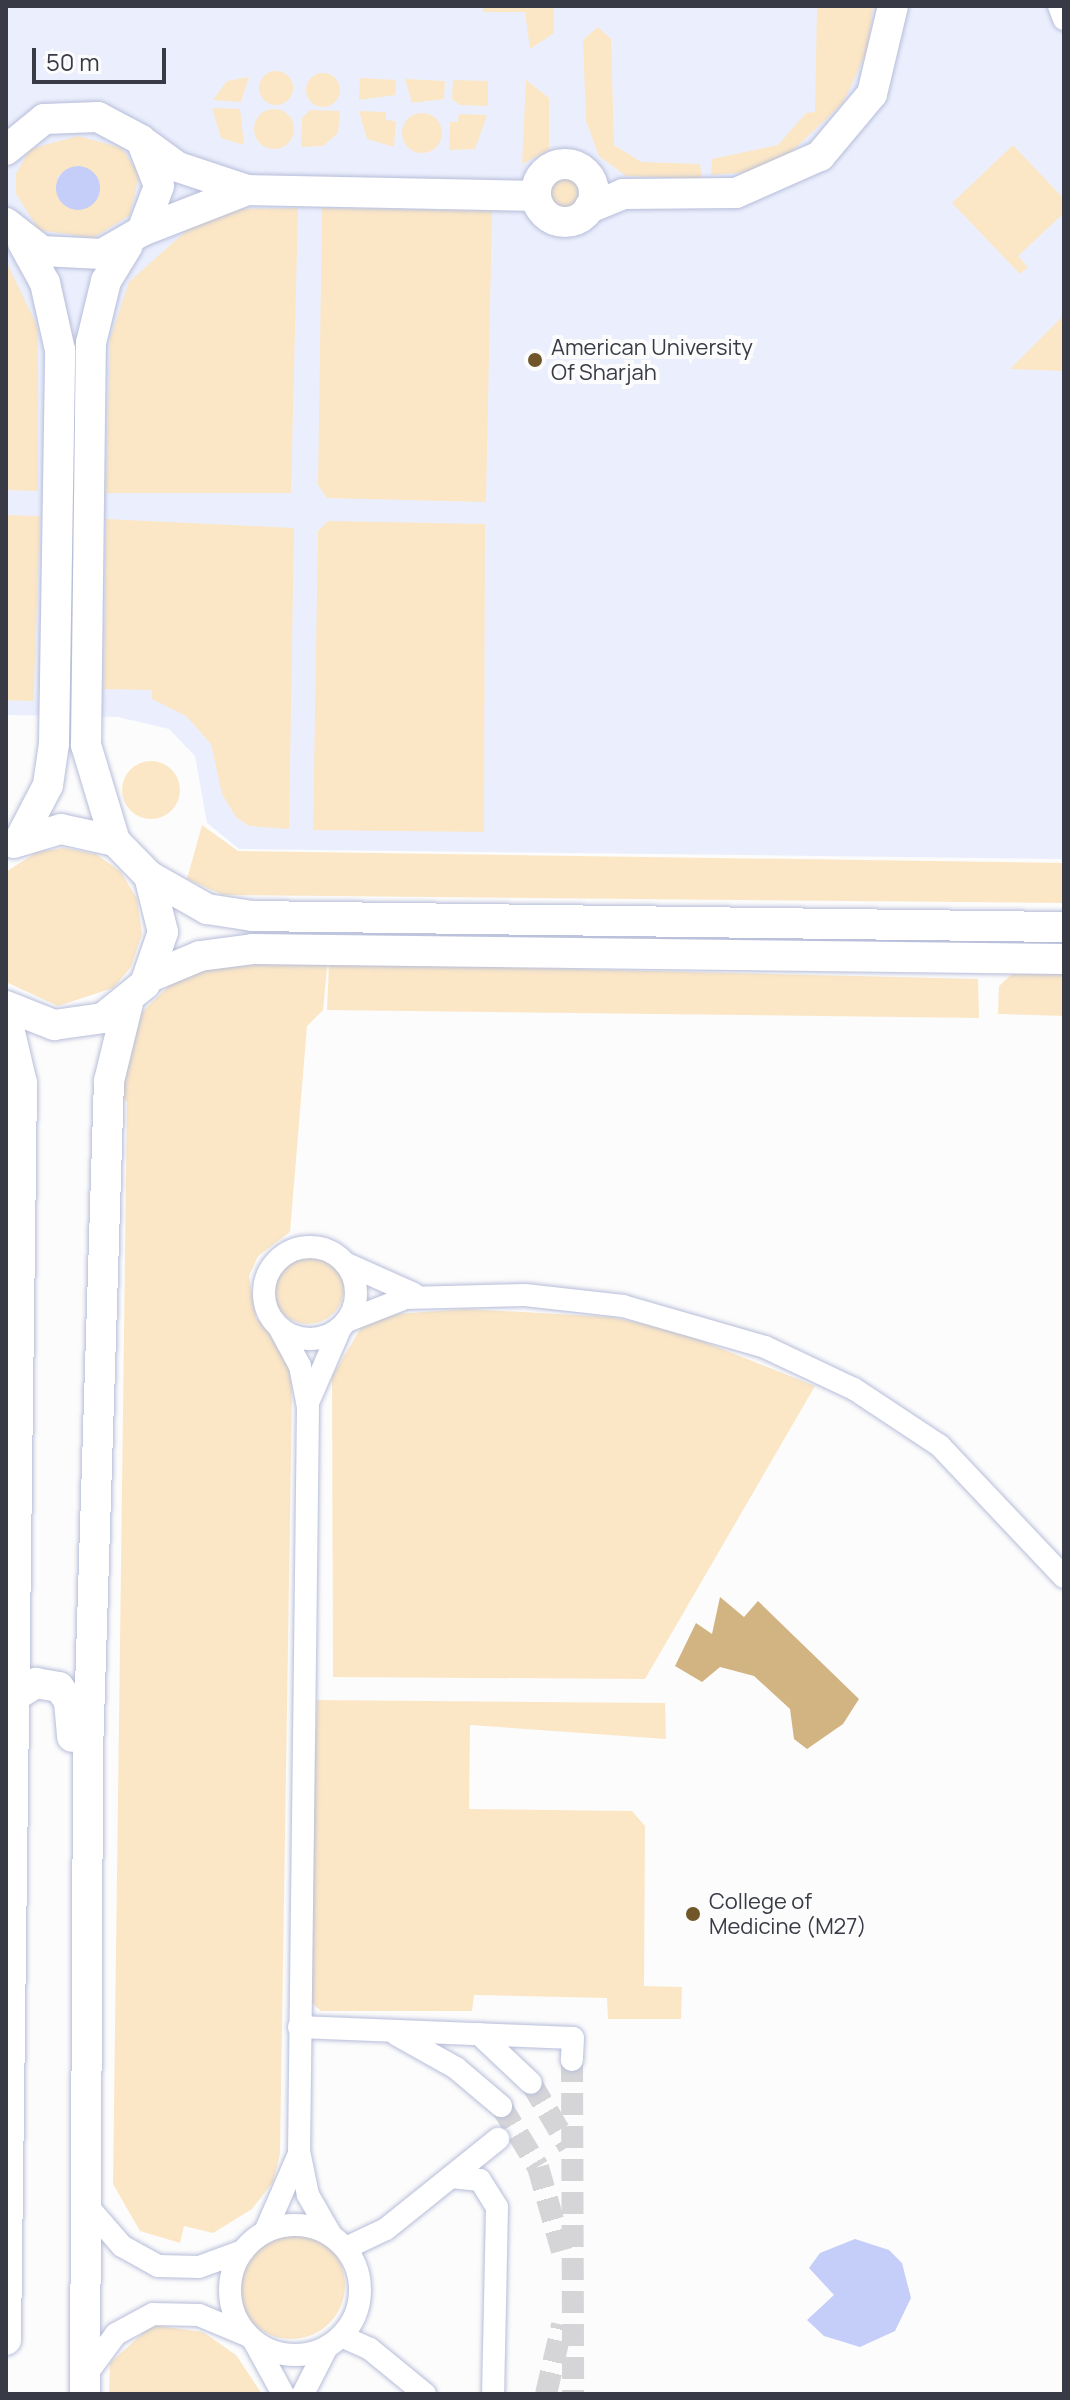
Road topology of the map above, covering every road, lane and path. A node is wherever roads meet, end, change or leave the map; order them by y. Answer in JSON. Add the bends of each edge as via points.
{"nodes":[{"id":1,"x":893,"y":6,"type":"edge"},
{"id":2,"x":1059,"y":6,"type":"edge"},
{"id":3,"x":1064,"y":19,"type":"edge"},
{"id":4,"x":141,"y":140,"type":"junction"},
{"id":5,"x":10,"y":141,"type":"edge"},
{"id":6,"x":247,"y":190,"type":"junction"},
{"id":7,"x":590,"y":194,"type":"junction"},
{"id":8,"x":536,"y":196,"type":"junction"},
{"id":9,"x":11,"y":230,"type":"edge"},
{"id":10,"x":135,"y":238,"type":"junction"},
{"id":11,"x":54,"y":744,"type":"junction"},
{"id":12,"x":86,"y":745,"type":"junction"},
{"id":13,"x":115,"y":841,"type":"junction"},
{"id":14,"x":12,"y":845,"type":"edge"},
{"id":15,"x":149,"y":876,"type":"junction"},
{"id":16,"x":1064,"y":927,"type":"edge"},
{"id":17,"x":1064,"y":959,"type":"edge"},
{"id":18,"x":150,"y":977,"type":"junction"},
{"id":19,"x":128,"y":1003,"type":"junction"},
{"id":20,"x":6,"y":1006,"type":"edge"},
{"id":21,"x":6,"y":1015,"type":"edge"},
{"id":22,"x":346,"y":1263,"type":"junction"},
{"id":23,"x":427,"y":1296,"type":"junction"},
{"id":24,"x":344,"y":1325,"type":"junction"},
{"id":25,"x":280,"y":1329,"type":"junction"},
{"id":26,"x":308,"y":1407,"type":"junction"},
{"id":27,"x":1064,"y":1577,"type":"edge"},
{"id":28,"x":15,"y":1696,"type":"junction"},
{"id":29,"x":88,"y":1752,"type":"junction"},
{"id":30,"x":299,"y":2027,"type":"junction"},
{"id":31,"x":379,"y":2030,"type":"junction"},
{"id":32,"x":479,"y":2034,"type":"junction"},
{"id":33,"x":572,"y":2060,"type":"tunnel mouth"},
{"id":34,"x":531,"y":2083,"type":"tunnel mouth"},
{"id":35,"x":501,"y":2106,"type":"tunnel mouth"},
{"id":36,"x":498,"y":2139,"type":"dead end"},
{"id":37,"x":299,"y":2151,"type":"junction"},
{"id":38,"x":451,"y":2177,"type":"junction"},
{"id":39,"x":7,"y":2180,"type":"edge"},
{"id":40,"x":89,"y":2208,"type":"junction"},
{"id":41,"x":265,"y":2232,"type":"junction"},
{"id":42,"x":338,"y":2242,"type":"junction"},
{"id":43,"x":243,"y":2251,"type":"junction"},
{"id":44,"x":251,"y":2338,"type":"junction"},
{"id":45,"x":6,"y":2340,"type":"edge"},
{"id":46,"x":334,"y":2341,"type":"junction"},
{"id":47,"x":85,"y":2386,"type":"edge"},
{"id":48,"x":283,"y":2394,"type":"edge"},
{"id":49,"x":303,"y":2394,"type":"edge"},
{"id":50,"x":425,"y":2394,"type":"edge"},
{"id":51,"x":493,"y":2394,"type":"edge"}],
"edges":[{"from":1,"to":7,"type":"street","via":[[872,94],[820,156],[736,193]]},
{"from":2,"to":3,"type":"street"},
{"from":4,"to":5,"type":"street","via":[[115,123],[80,115],[44,119]]},
{"from":4,"to":6,"type":"street","via":[[178,167]]},
{"from":4,"to":10,"type":"street","via":[[159,186]]},
{"from":6,"to":8,"type":"street"},
{"from":6,"to":10,"type":"street"},
{"from":7,"to":8,"type":"street","via":[[559,221]]},
{"from":7,"to":8,"type":"street","via":[[579,168],[558,165],[544,173]]},
{"from":9,"to":10,"type":"street","via":[[82,256]]},
{"from":9,"to":11,"type":"street","via":[[49,293],[60,350]]},
{"from":10,"to":12,"type":"street","via":[[106,281],[91,343]]},
{"from":11,"to":12,"type":"street"},
{"from":11,"to":14,"type":"street","via":[[48,785]]},
{"from":12,"to":13,"type":"street","via":[[92,786]]},
{"from":13,"to":14,"type":"street","via":[[61,829]]},
{"from":13,"to":15,"type":"street"},
{"from":15,"to":16,"type":"street","via":[[207,909],[252,916]]},
{"from":15,"to":18,"type":"street","via":[[163,932]]},
{"from":17,"to":18,"type":"street","via":[[253,949],[200,956]]},
{"from":18,"to":19,"type":"street"},
{"from":19,"to":20,"type":"street","via":[[103,1018],[64,1026]]},
{"from":19,"to":29,"type":"street","via":[[109,1081]]},
{"from":21,"to":28,"type":"street","via":[[22,1083]]},
{"from":22,"to":23,"type":"street"},
{"from":22,"to":24,"type":"street","via":[[355,1282]]},
{"from":22,"to":25,"type":"street","via":[[320,1248],[277,1260],[264,1287]]},
{"from":23,"to":24,"type":"street","via":[[385,1303]]},
{"from":23,"to":27,"type":"street","via":[[525,1295],[623,1306],[719,1331],[810,1367],[940,1446]]},
{"from":24,"to":25,"type":"street","via":[[310,1339]]},
{"from":24,"to":26,"type":"street","via":[[319,1366]]},
{"from":25,"to":26,"type":"street","via":[[300,1366]]},
{"from":26,"to":30,"type":"street"},
{"from":28,"to":29,"type":"street","via":[[36,1683],[59,1687],[69,1701],[74,1741]]},
{"from":28,"to":39,"type":"street"},
{"from":29,"to":40,"type":"street"},
{"from":30,"to":31,"type":"street"},
{"from":30,"to":37,"type":"street"},
{"from":31,"to":32,"type":"street"},
{"from":31,"to":35,"type":"street","via":[[432,2052]]},
{"from":32,"to":33,"type":"street","via":[[573,2038]]},
{"from":32,"to":34,"type":"street"},
{"from":36,"to":38,"type":"street"},
{"from":37,"to":41,"type":"street"},
{"from":37,"to":42,"type":"street","via":[[308,2195]]},
{"from":38,"to":42,"type":"street","via":[[378,2235]]},
{"from":38,"to":51,"type":"street","via":[[480,2180],[497,2207]]},
{"from":39,"to":45,"type":"street"},
{"from":40,"to":43,"type":"street","via":[[122,2246],[158,2266],[199,2267]]},
{"from":40,"to":47,"type":"street"},
{"from":41,"to":42,"type":"street","via":[[287,2225]]},
{"from":41,"to":43,"type":"street"},
{"from":42,"to":46,"type":"street","via":[[361,2293]]},
{"from":43,"to":44,"type":"street","via":[[230,2285]]},
{"from":44,"to":46,"type":"street","via":[[289,2355]]},
{"from":44,"to":47,"type":"street","via":[[199,2315],[153,2314],[116,2334]]},
{"from":44,"to":48,"type":"street"},
{"from":46,"to":49,"type":"street"},
{"from":46,"to":50,"type":"street","via":[[370,2349]]}]}
